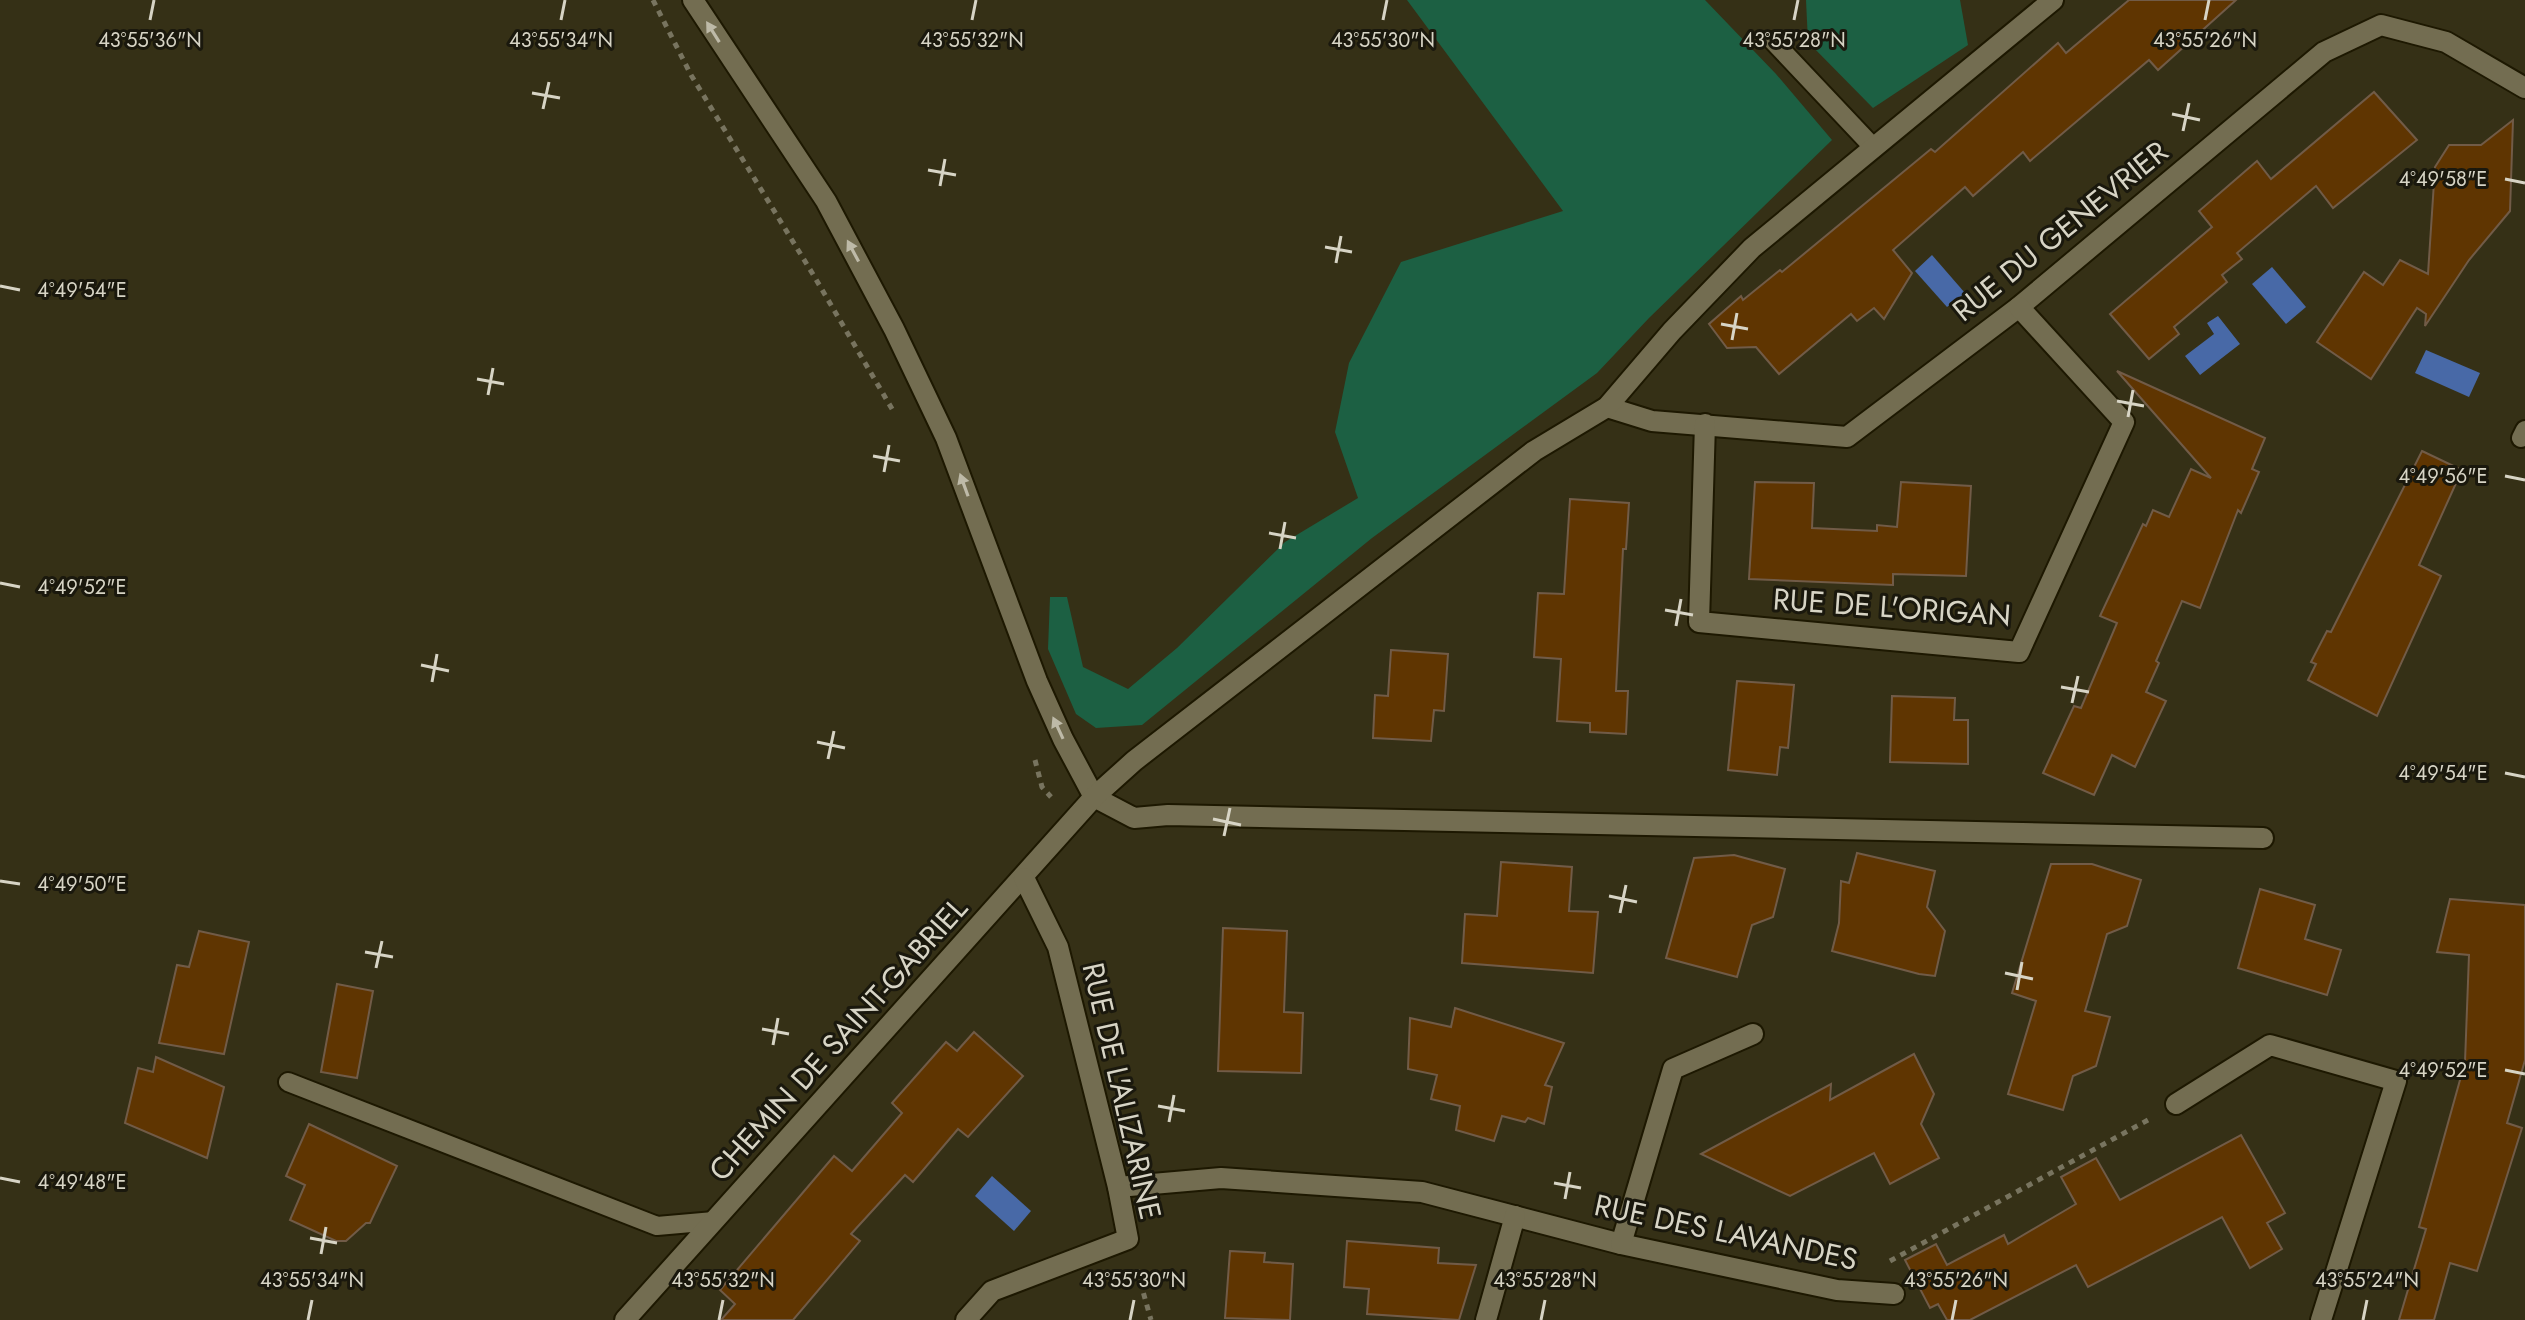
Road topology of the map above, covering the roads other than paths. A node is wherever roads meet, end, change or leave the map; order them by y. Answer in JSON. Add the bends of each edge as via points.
{"nodes":[{"id":1,"x":693,"y":0,"type":"edge"},
{"id":2,"x":2053,"y":0,"type":"edge"},
{"id":3,"x":1773,"y":41,"type":"dead end"},
{"id":4,"x":2525,"y":88,"type":"edge"},
{"id":5,"x":1874,"y":148,"type":"junction"},
{"id":6,"x":2019,"y":307,"type":"junction"},
{"id":7,"x":1607,"y":407,"type":"junction"},
{"id":8,"x":1705,"y":424,"type":"junction"},
{"id":9,"x":1094,"y":797,"type":"junction"},
{"id":10,"x":2263,"y":838,"type":"dead end"},
{"id":11,"x":1024,"y":878,"type":"junction"},
{"id":12,"x":1753,"y":1034,"type":"dead end"},
{"id":13,"x":288,"y":1082,"type":"dead end"},
{"id":14,"x":2176,"y":1104,"type":"road end"},
{"id":15,"x":1118,"y":1187,"type":"junction"},
{"id":16,"x":1515,"y":1216,"type":"junction"},
{"id":17,"x":714,"y":1221,"type":"junction"},
{"id":18,"x":1621,"y":1244,"type":"junction"},
{"id":19,"x":1894,"y":1294,"type":"dead end"},
{"id":20,"x":625,"y":1320,"type":"edge"},
{"id":21,"x":966,"y":1320,"type":"edge"},
{"id":22,"x":1486,"y":1320,"type":"edge"},
{"id":23,"x":2321,"y":1320,"type":"edge"}],
"edges":[{"from":9,"to":1,"type":"street","one_way":true,"via":[[1037,681],[946,438],[894,329],[826,201]]},
{"from":2,"to":5,"type":"street","name":"CHEMIN DE SAINT-GABRIEL"},
{"from":3,"to":5,"type":"lane"},
{"from":4,"to":6,"type":"street","name":"RUE DU GENEVRIER","via":[[2446,42],[2381,25],[2324,52]]},
{"from":5,"to":7,"type":"street","name":"CHEMIN DE SAINT-GABRIEL","via":[[1752,248]]},
{"from":6,"to":8,"type":"street","name":"RUE DU GENEVRIER","via":[[1847,437]]},
{"from":6,"to":8,"type":"street","name":"RUE DE L'ORIGAN","via":[[2124,422],[2019,652],[1699,622]]},
{"from":7,"to":8,"type":"street","name":"RUE DU GENEVRIER","via":[[1652,421]]},
{"from":7,"to":9,"type":"street","name":"CHEMIN DE SAINT-GABRIEL","via":[[1534,451]]},
{"from":9,"to":10,"type":"street","via":[[1134,818]]},
{"from":9,"to":11,"type":"street","name":"CHEMIN DE SAINT-GABRIEL"},
{"from":11,"to":15,"type":"street","name":"RUE DE L'ALIZARINE","via":[[1058,947]]},
{"from":11,"to":17,"type":"street","name":"CHEMIN DE SAINT-GABRIEL"},
{"from":12,"to":18,"type":"street","via":[[1673,1069]]},
{"from":13,"to":17,"type":"lane","via":[[657,1226]]},
{"from":14,"to":23,"type":"street","via":[[2270,1045],[2396,1081]]},
{"from":15,"to":16,"type":"street","name":"RUE DES LAVANDES","via":[[1221,1178],[1345,1186],[1422,1192]]},
{"from":15,"to":21,"type":"street","name":"RUE DE L'ALIZARINE","via":[[1128,1239],[992,1291]]},
{"from":16,"to":18,"type":"street","name":"RUE DES LAVANDES"},
{"from":16,"to":22,"type":"street"},
{"from":17,"to":20,"type":"street","name":"CHEMIN DE SAINT-GABRIEL"},
{"from":18,"to":19,"type":"street","name":"RUE DES LAVANDES","via":[[1837,1290]]}]}
